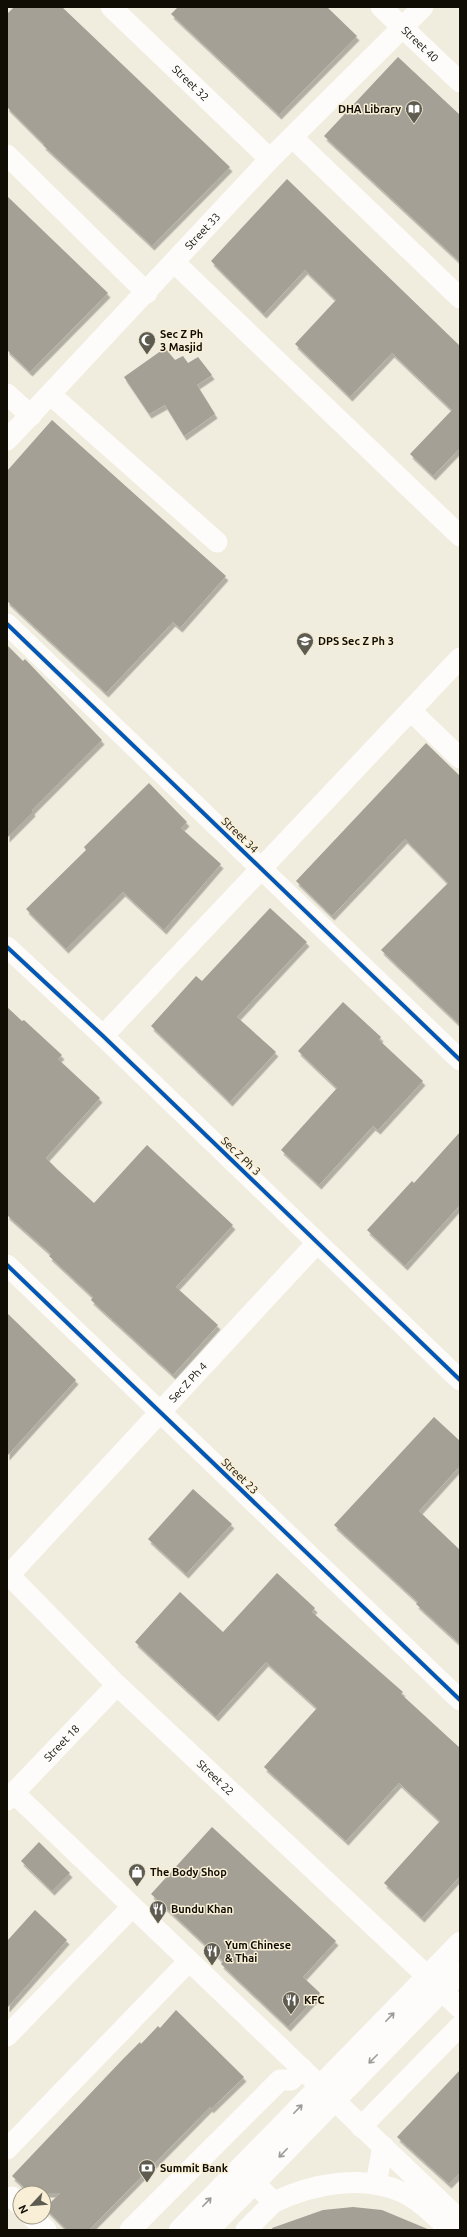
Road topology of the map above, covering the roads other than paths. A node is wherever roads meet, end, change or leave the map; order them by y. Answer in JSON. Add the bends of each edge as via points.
{"nodes":[{"id":1,"x":111,"y":7,"type":"edge"},
{"id":2,"x":381,"y":7,"type":"edge"},
{"id":3,"x":423,"y":7,"type":"edge"},
{"id":4,"x":403,"y":28,"type":"junction"},
{"id":5,"x":460,"y":82,"type":"edge"},
{"id":6,"x":292,"y":137,"type":"junction"},
{"id":7,"x":7,"y":156,"type":"edge"},
{"id":8,"x":270,"y":160,"type":"junction"},
{"id":9,"x":175,"y":263,"type":"junction"},
{"id":10,"x":147,"y":293,"type":"junction"},
{"id":11,"x":460,"y":298,"type":"edge"},
{"id":12,"x":7,"y":394,"type":"edge"},
{"id":13,"x":51,"y":395,"type":"junction"},
{"id":14,"x":31,"y":416,"type":"junction"},
{"id":15,"x":7,"y":440,"type":"edge"},
{"id":16,"x":460,"y":536,"type":"edge"},
{"id":17,"x":217,"y":542,"type":"dead end"},
{"id":18,"x":7,"y":624,"type":"edge"},
{"id":19,"x":460,"y":658,"type":"edge"},
{"id":20,"x":411,"y":711,"type":"junction"},
{"id":21,"x":460,"y":758,"type":"edge"},
{"id":22,"x":261,"y":868,"type":"junction"},
{"id":23,"x":7,"y":947,"type":"edge"},
{"id":24,"x":103,"y":1036,"type":"junction"},
{"id":25,"x":460,"y":1060,"type":"edge"},
{"id":26,"x":317,"y":1243,"type":"junction"},
{"id":27,"x":7,"y":1265,"type":"edge"},
{"id":28,"x":460,"y":1380,"type":"edge"},
{"id":29,"x":160,"y":1411,"type":"junction"},
{"id":30,"x":8,"y":1574,"type":"edge"},
{"id":31,"x":117,"y":1685,"type":"junction"},
{"id":32,"x":460,"y":1700,"type":"edge"},
{"id":33,"x":10,"y":1796,"type":"edge"},
{"id":34,"x":132,"y":1907,"type":"junction"},
{"id":35,"x":460,"y":1943,"type":"edge"},
{"id":36,"x":189,"y":1961,"type":"junction"},
{"id":37,"x":460,"y":1972,"type":"edge"},
{"id":38,"x":435,"y":1984,"type":"junction"},
{"id":39,"x":460,"y":2008,"type":"edge"},
{"id":40,"x":460,"y":2026,"type":"edge"},
{"id":41,"x":7,"y":2036,"type":"edge"},
{"id":42,"x":302,"y":2068,"type":"junction"},
{"id":43,"x":327,"y":2093,"type":"junction"},
{"id":44,"x":361,"y":2127,"type":"junction"},
{"id":45,"x":383,"y":2146,"type":"junction"},
{"id":46,"x":7,"y":2149,"type":"edge"},
{"id":47,"x":254,"y":2183,"type":"junction"},
{"id":48,"x":376,"y":2184,"type":"junction"},
{"id":49,"x":274,"y":2202,"type":"junction"},
{"id":50,"x":460,"y":2220,"type":"edge"},
{"id":51,"x":130,"y":2230,"type":"edge"},
{"id":52,"x":180,"y":2230,"type":"edge"},
{"id":53,"x":208,"y":2230,"type":"edge"},
{"id":54,"x":246,"y":2230,"type":"edge"},
{"id":55,"x":450,"y":2230,"type":"edge"}],
"edges":[{"from":1,"to":8,"type":"street","name":"Street 32"},
{"from":2,"to":4,"type":"street","name":"Street 40"},
{"from":3,"to":4,"type":"street","name":"Street 33"},
{"from":4,"to":5,"type":"street","name":"Street 40"},
{"from":4,"to":6,"type":"street","name":"Street 33"},
{"from":6,"to":8,"type":"street","name":"Street 33"},
{"from":6,"to":11,"type":"street"},
{"from":7,"to":10,"type":"street"},
{"from":8,"to":9,"type":"street","name":"Street 33"},
{"from":9,"to":10,"type":"street","name":"Street 33"},
{"from":9,"to":16,"type":"street"},
{"from":10,"to":13,"type":"street","name":"Street 33"},
{"from":12,"to":14,"type":"street"},
{"from":13,"to":14,"type":"street","name":"Street 33"},
{"from":13,"to":17,"type":"street"},
{"from":14,"to":15,"type":"street","name":"Street 33"},
{"from":18,"to":22,"type":"street","name":"Street 34"},
{"from":19,"to":20,"type":"street"},
{"from":20,"to":21,"type":"street"},
{"from":20,"to":22,"type":"street"},
{"from":22,"to":24,"type":"street"},
{"from":22,"to":25,"type":"street","name":"Street 34"},
{"from":23,"to":24,"type":"street","name":"Sec Z Ph 3"},
{"from":24,"to":26,"type":"street","name":"Sec Z Ph 3"},
{"from":26,"to":28,"type":"street","name":"Sec Z Ph 3"},
{"from":26,"to":29,"type":"street","name":"Sec Z Ph 4"},
{"from":27,"to":29,"type":"street","name":"Street 23"},
{"from":29,"to":30,"type":"street","name":"Sec Z Ph 4"},
{"from":29,"to":32,"type":"street","name":"Street 23"},
{"from":30,"to":31,"type":"street","name":"Street 22"},
{"from":31,"to":33,"type":"street","name":"Street 18"},
{"from":31,"to":38,"type":"street","name":"Street 22"},
{"from":33,"to":34,"type":"street"},
{"from":34,"to":36,"type":"street"},
{"from":34,"to":41,"type":"street"},
{"from":35,"to":38,"type":"main road"},
{"from":36,"to":42,"type":"street"},
{"from":36,"to":46,"type":"street"},
{"from":37,"to":38,"type":"main road"},
{"from":38,"to":39,"type":"street","name":"Street 22"},
{"from":38,"to":43,"type":"main road"},
{"from":40,"to":44,"type":"street"},
{"from":42,"to":43,"type":"street"},
{"from":42,"to":51,"type":"street","via":[[291,2080],[280,2080]]},
{"from":43,"to":44,"type":"street"},
{"from":43,"to":47,"type":"main road","one_way":true},
{"from":52,"to":43,"type":"main road","one_way":true},
{"from":44,"to":45,"type":"street"},
{"from":45,"to":48,"type":"street"},
{"from":45,"to":50,"type":"street"},
{"from":47,"to":49,"type":"street"},
{"from":47,"to":53,"type":"main road"},
{"from":48,"to":49,"type":"street","via":[[360,2182],[305,2189]]},
{"from":48,"to":55,"type":"street","via":[[402,2192],[424,2206]]},
{"from":49,"to":54,"type":"street"}]}
